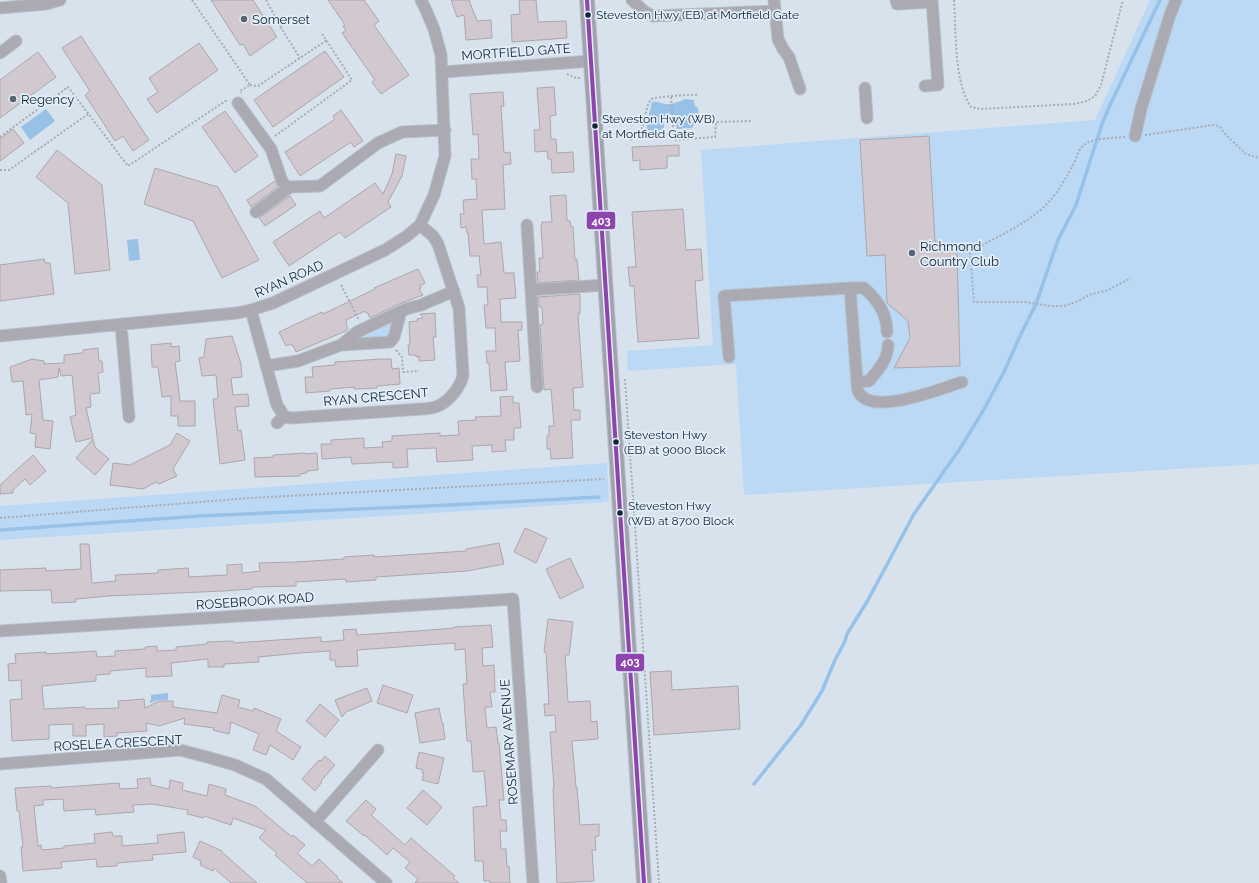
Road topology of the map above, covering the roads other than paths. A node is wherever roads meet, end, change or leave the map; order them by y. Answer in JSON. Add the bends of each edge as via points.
{"nodes":[{"id":1,"x":60,"y":0,"type":"edge"},
{"id":2,"x":421,"y":0,"type":"edge"},
{"id":3,"x":587,"y":0,"type":"edge"},
{"id":4,"x":632,"y":0,"type":"edge"},
{"id":5,"x":774,"y":0,"type":"edge"},
{"id":6,"x":896,"y":0,"type":"edge"},
{"id":7,"x":1176,"y":0,"type":"edge"},
{"id":8,"x":932,"y":1,"type":"edge"},
{"id":9,"x":0,"y":8,"type":"edge"},
{"id":10,"x":775,"y":11,"type":"junction"},
{"id":11,"x":16,"y":41,"type":"dead end"},
{"id":12,"x":0,"y":53,"type":"edge"},
{"id":13,"x":591,"y":61,"type":"junction"},
{"id":14,"x":443,"y":72,"type":"junction"},
{"id":15,"x":925,"y":86,"type":"dead end"},
{"id":16,"x":865,"y":88,"type":"dead end"},
{"id":17,"x":800,"y":89,"type":"dead end"},
{"id":18,"x":238,"y":98,"type":"road end"},
{"id":19,"x":867,"y":118,"type":"dead end"},
{"id":20,"x":445,"y":130,"type":"junction"},
{"id":21,"x":1136,"y":136,"type":"road end"},
{"id":22,"x":290,"y":187,"type":"junction"},
{"id":23,"x":256,"y":212,"type":"dead end"},
{"id":24,"x":420,"y":225,"type":"junction"},
{"id":25,"x":527,"y":225,"type":"dead end"},
{"id":26,"x":605,"y":284,"type":"junction"},
{"id":27,"x":850,"y":288,"type":"junction"},
{"id":28,"x":454,"y":290,"type":"junction"},
{"id":29,"x":531,"y":290,"type":"junction"},
{"id":30,"x":251,"y":310,"type":"junction"},
{"id":31,"x":401,"y":312,"type":"junction"},
{"id":32,"x":121,"y":324,"type":"junction"},
{"id":33,"x":887,"y":332,"type":"dead end"},
{"id":34,"x":0,"y":336,"type":"edge"},
{"id":35,"x":342,"y":345,"type":"junction"},
{"id":36,"x":888,"y":345,"type":"dead end"},
{"id":37,"x":729,"y":357,"type":"dead end"},
{"id":38,"x":266,"y":366,"type":"junction"},
{"id":39,"x":857,"y":382,"type":"junction"},
{"id":40,"x":962,"y":382,"type":"dead end"},
{"id":41,"x":537,"y":387,"type":"dead end"},
{"id":42,"x":129,"y":417,"type":"dead end"},
{"id":43,"x":512,"y":599,"type":"joint"},
{"id":44,"x":0,"y":631,"type":"edge"},
{"id":45,"x":378,"y":750,"type":"dead end"},
{"id":46,"x":0,"y":764,"type":"edge"},
{"id":47,"x":315,"y":822,"type":"junction"},
{"id":48,"x":0,"y":876,"type":"edge"},
{"id":49,"x":1,"y":883,"type":"edge"},
{"id":50,"x":386,"y":883,"type":"edge"},
{"id":51,"x":533,"y":883,"type":"edge"},
{"id":52,"x":644,"y":883,"type":"edge"}],
"edges":[{"from":1,"to":9,"type":"street","via":[[46,4]]},
{"from":2,"to":14,"type":"street","name":"RYAN ROAD","via":[[434,29]]},
{"from":3,"to":13,"type":"main road"},
{"from":4,"to":10,"type":"street","via":[[653,16]]},
{"from":5,"to":10,"type":"street"},
{"from":6,"to":8,"type":"street","via":[[897,4]]},
{"from":7,"to":21,"type":"street","via":[[1141,109]]},
{"from":8,"to":15,"type":"street","via":[[938,85]]},
{"from":10,"to":17,"type":"street","via":[[778,39],[789,57]]},
{"from":11,"to":12,"type":"street"},
{"from":13,"to":14,"type":"street","name":"MORTFIELD GATE"},
{"from":13,"to":26,"type":"main road"},
{"from":14,"to":20,"type":"street","name":"RYAN ROAD"},
{"from":16,"to":19,"type":"street"},
{"from":18,"to":22,"type":"street","via":[[271,149],[282,181]]},
{"from":20,"to":22,"type":"street","via":[[402,132],[378,142],[320,186]]},
{"from":20,"to":24,"type":"street","name":"RYAN ROAD","via":[[445,156],[440,178]]},
{"from":22,"to":23,"type":"street"},
{"from":24,"to":28,"type":"street","name":"RYAN CRESCENT","via":[[438,244]]},
{"from":24,"to":30,"type":"street","name":"RYAN ROAD","via":[[385,250],[273,303]]},
{"from":25,"to":29,"type":"street"},
{"from":26,"to":29,"type":"street"},
{"from":26,"to":52,"type":"main road"},
{"from":27,"to":33,"type":"street","via":[[864,288],[878,302],[884,315]]},
{"from":27,"to":37,"type":"street","via":[[724,296]]},
{"from":27,"to":39,"type":"street"},
{"from":28,"to":31,"type":"street"},
{"from":28,"to":38,"type":"street","name":"RYAN CRESCENT","via":[[459,308],[463,375],[460,385],[444,402],[435,407],[280,419]]},
{"from":29,"to":41,"type":"street"},
{"from":30,"to":32,"type":"street","name":"RYAN ROAD"},
{"from":30,"to":38,"type":"street","name":"RYAN CRESCENT"},
{"from":31,"to":35,"type":"street","via":[[357,332]]},
{"from":31,"to":35,"type":"street","via":[[394,337],[390,342]]},
{"from":32,"to":34,"type":"street","name":"RYAN ROAD"},
{"from":32,"to":42,"type":"street"},
{"from":35,"to":38,"type":"street","via":[[298,361]]},
{"from":36,"to":39,"type":"street","via":[[884,362],[869,381]]},
{"from":39,"to":40,"type":"street","via":[[858,392],[866,399],[878,402],[914,398]]},
{"from":43,"to":44,"type":"street","name":"ROSEBROOK ROAD"},
{"from":43,"to":51,"type":"street","name":"ROSEMARY AVENUE"},
{"from":45,"to":47,"type":"street"},
{"from":46,"to":47,"type":"street","name":"ROSELEA CRESCENT","via":[[180,750],[235,765],[266,779]]},
{"from":47,"to":50,"type":"street","name":"ROSELEA CRESCENT"},
{"from":48,"to":49,"type":"street"}]}
